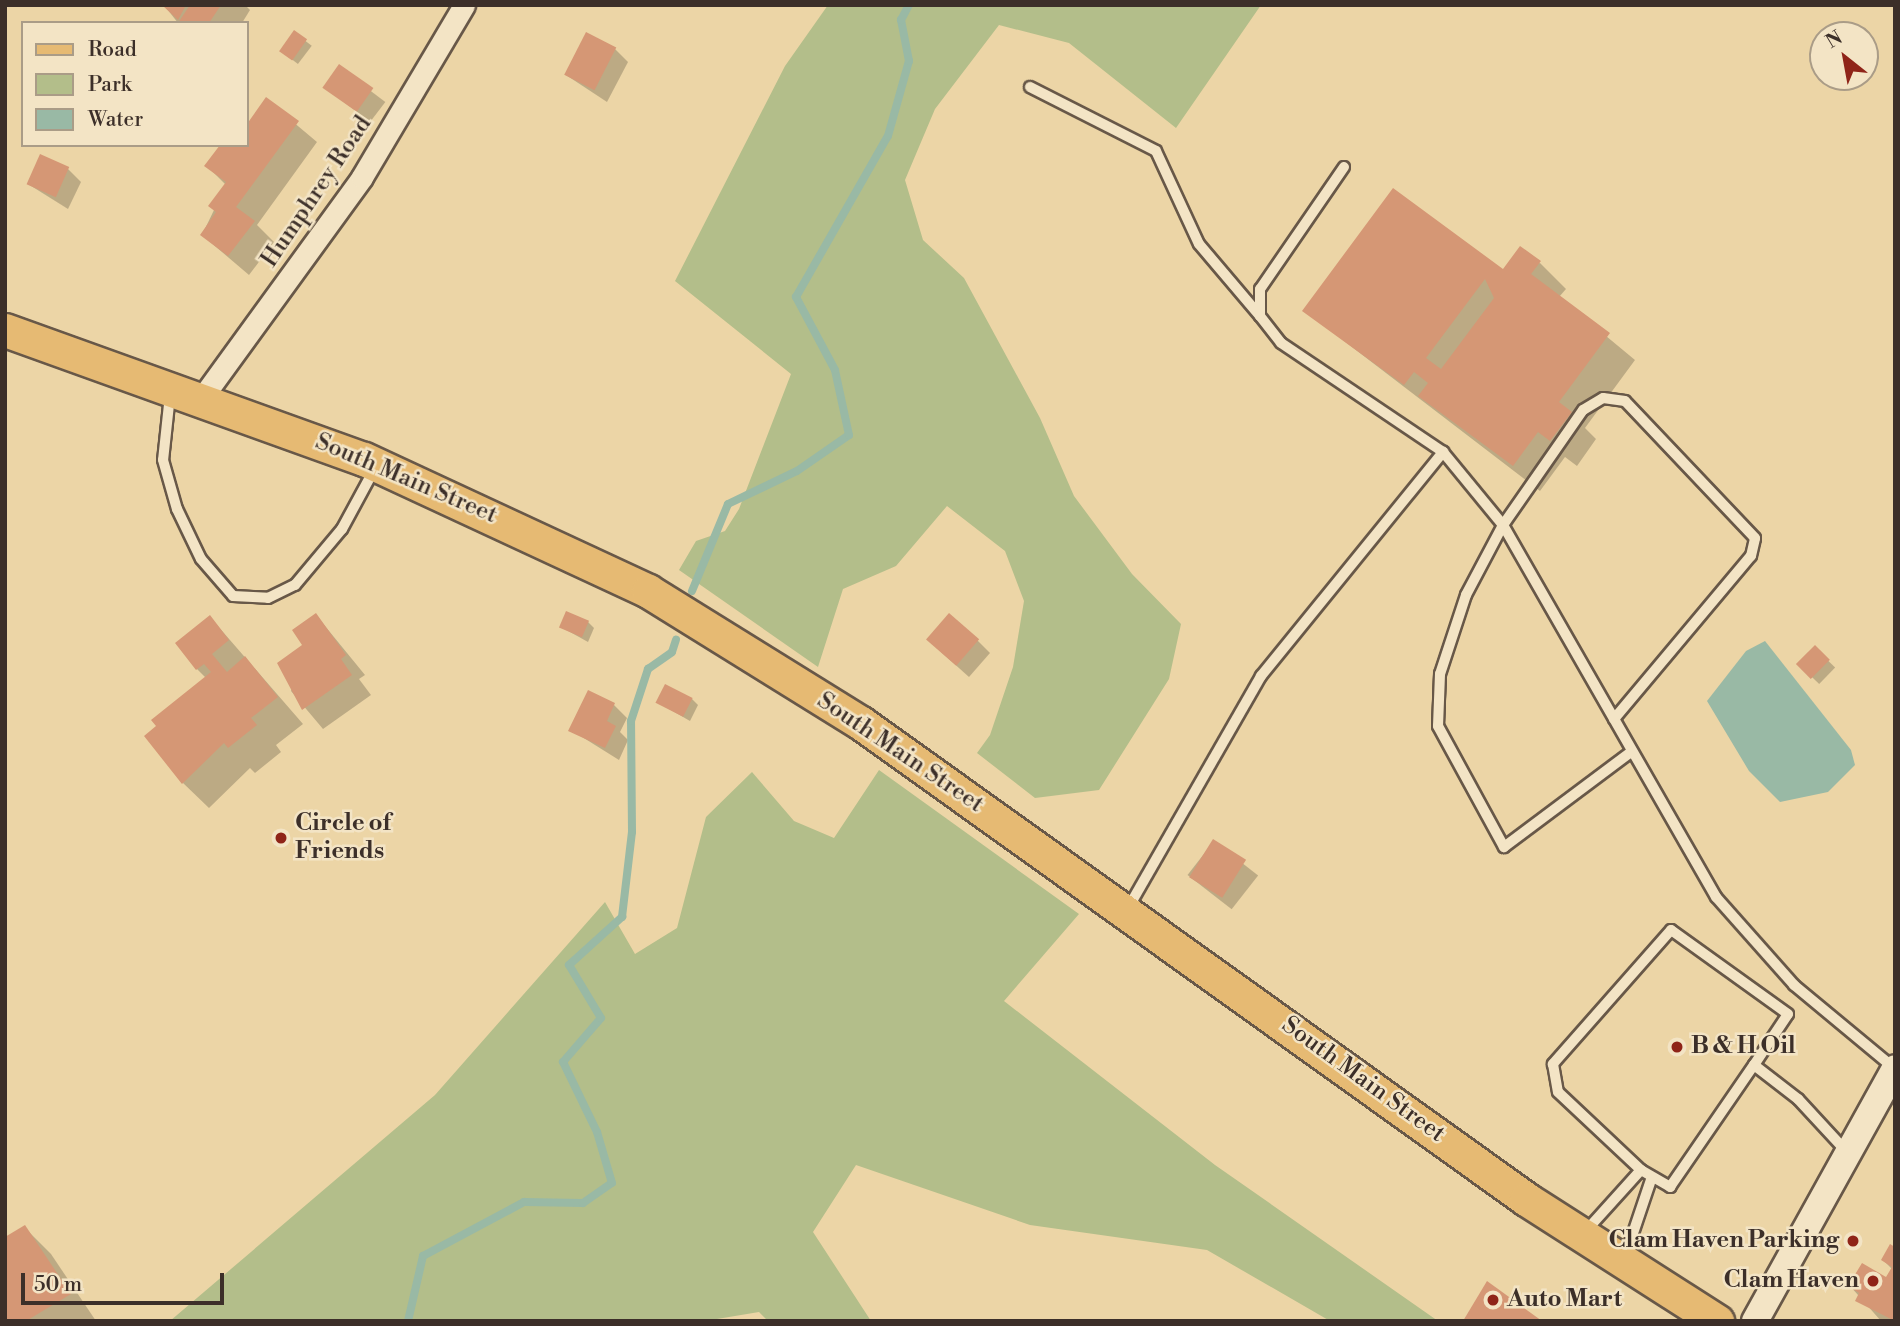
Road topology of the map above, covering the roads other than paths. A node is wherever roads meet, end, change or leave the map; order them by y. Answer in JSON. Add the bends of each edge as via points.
{"nodes":[{"id":1,"x":464,"y":5,"type":"edge"},
{"id":2,"x":1030,"y":87,"type":"dead end"},
{"id":3,"x":1344,"y":167,"type":"dead end"},
{"id":4,"x":1260,"y":316,"type":"junction"},
{"id":5,"x":5,"y":330,"type":"edge"},
{"id":6,"x":186,"y":394,"type":"junction"},
{"id":7,"x":1443,"y":452,"type":"junction"},
{"id":8,"x":377,"y":464,"type":"junction"},
{"id":9,"x":1503,"y":525,"type":"junction"},
{"id":10,"x":1614,"y":719,"type":"junction"},
{"id":11,"x":1631,"y":752,"type":"junction"},
{"id":12,"x":1127,"y":910,"type":"junction"},
{"id":13,"x":1754,"y":1065,"type":"junction"},
{"id":14,"x":1895,"y":1068,"type":"edge"},
{"id":15,"x":1851,"y":1155,"type":"junction"},
{"id":16,"x":1641,"y":1170,"type":"junction"},
{"id":17,"x":1652,"y":1177,"type":"junction"},
{"id":18,"x":1582,"y":1235,"type":"junction"},
{"id":19,"x":1624,"y":1262,"type":"junction"},
{"id":20,"x":1717,"y":1321,"type":"edge"},
{"id":21,"x":1755,"y":1321,"type":"edge"}],
"edges":[{"from":1,"to":6,"type":"street","name":"Humphrey Road","via":[[362,177]]},
{"from":2,"to":4,"type":"lane","via":[[1156,151],[1199,244]]},
{"from":3,"to":4,"type":"lane","via":[[1260,289]]},
{"from":4,"to":7,"type":"lane","via":[[1281,343]]},
{"from":5,"to":6,"type":"main road","name":"South Main Street"},
{"from":6,"to":8,"type":"main road","name":"South Main Street"},
{"from":6,"to":8,"type":"lane","via":[[163,460],[177,509],[201,559],[233,596],[268,598],[295,585],[342,529]]},
{"from":7,"to":9,"type":"lane"},
{"from":7,"to":12,"type":"lane","via":[[1261,676]]},
{"from":8,"to":12,"type":"main road","name":"South Main Street","via":[[565,548],[690,615],[861,723]]},
{"from":9,"to":10,"type":"lane"},
{"from":9,"to":10,"type":"lane","via":[[1583,410],[1603,398],[1625,401],[1755,538],[1751,556]]},
{"from":9,"to":11,"type":"lane","via":[[1466,595],[1440,674],[1438,726],[1457,769],[1504,847]]},
{"from":10,"to":11,"type":"lane"},
{"from":11,"to":14,"type":"lane","via":[[1716,898],[1794,985]]},
{"from":12,"to":18,"type":"main road","name":"South Main Street"},
{"from":13,"to":15,"type":"lane","via":[[1798,1099]]},
{"from":13,"to":16,"type":"lane","via":[[1788,1014],[1671,930],[1553,1064],[1558,1092]]},
{"from":13,"to":17,"type":"lane","via":[[1670,1187]]},
{"from":14,"to":15,"type":"street"},
{"from":15,"to":21,"type":"street"},
{"from":16,"to":17,"type":"lane"},
{"from":16,"to":18,"type":"lane"},
{"from":17,"to":19,"type":"lane"},
{"from":18,"to":19,"type":"main road","name":"South Main Street"},
{"from":19,"to":20,"type":"main road","name":"South Main Street"}]}
